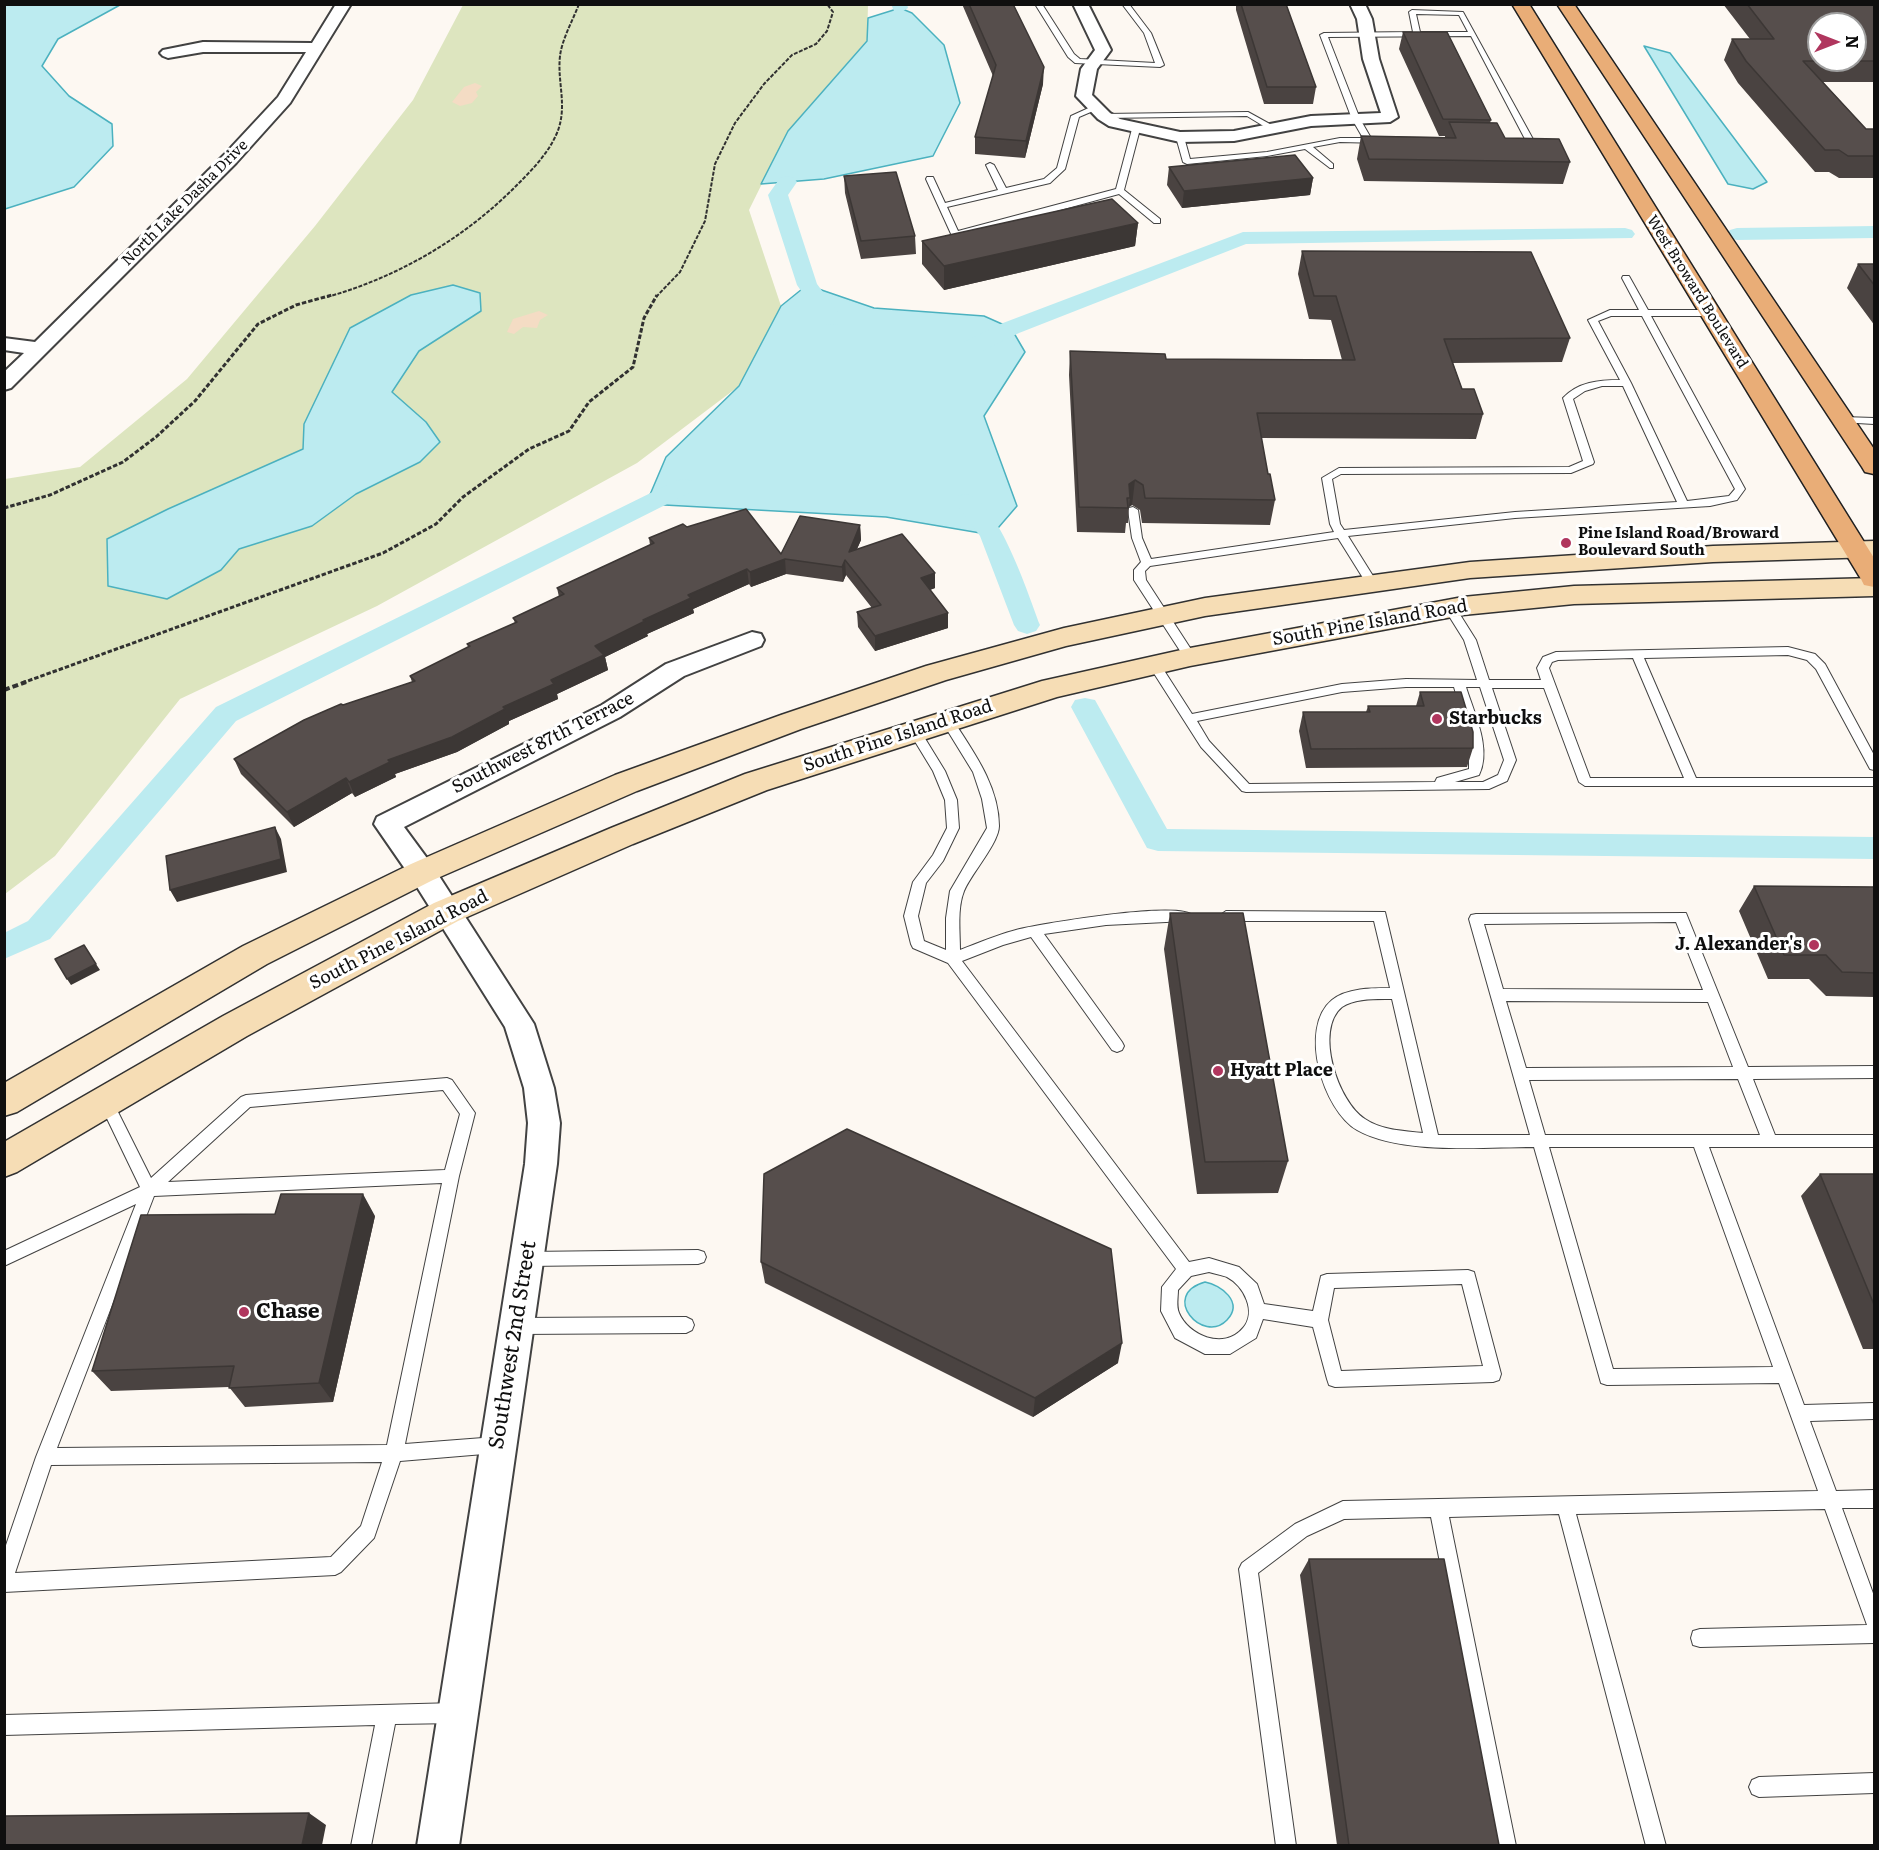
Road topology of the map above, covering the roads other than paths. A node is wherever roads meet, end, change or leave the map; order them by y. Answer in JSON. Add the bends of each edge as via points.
{"nodes":[{"id":1,"x":344,"y":4,"type":"edge"},
{"id":2,"x":1038,"y":4,"type":"edge"},
{"id":3,"x":1080,"y":4,"type":"edge"},
{"id":4,"x":1125,"y":4,"type":"edge"},
{"id":5,"x":1357,"y":4,"type":"edge"},
{"id":6,"x":1520,"y":4,"type":"edge"},
{"id":7,"x":1565,"y":4,"type":"edge"},
{"id":8,"x":1368,"y":34,"type":"junction"},
{"id":9,"x":1417,"y":34,"type":"junction"},
{"id":10,"x":1473,"y":34,"type":"junction"},
{"id":11,"x":317,"y":48,"type":"junction"},
{"id":12,"x":168,"y":53,"type":"dead end"},
{"id":13,"x":1093,"y":63,"type":"junction"},
{"id":14,"x":1100,"y":112,"type":"junction"},
{"id":15,"x":1356,"y":119,"type":"junction"},
{"id":16,"x":1274,"y":128,"type":"junction"},
{"id":17,"x":1136,"y":129,"type":"junction"},
{"id":18,"x":1180,"y":137,"type":"junction"},
{"id":19,"x":1368,"y":141,"type":"junction"},
{"id":20,"x":1391,"y":141,"type":"edge"},
{"id":21,"x":1507,"y":141,"type":"edge"},
{"id":22,"x":1307,"y":146,"type":"junction"},
{"id":23,"x":990,"y":165,"type":"dead end"},
{"id":24,"x":1330,"y":166,"type":"dead end"},
{"id":25,"x":930,"y":179,"type":"dead end"},
{"id":26,"x":1003,"y":191,"type":"junction"},
{"id":27,"x":1120,"y":191,"type":"junction"},
{"id":28,"x":942,"y":206,"type":"junction"},
{"id":29,"x":1157,"y":221,"type":"dead end"},
{"id":30,"x":1626,"y":278,"type":"dead end"},
{"id":31,"x":1709,"y":313,"type":"junction"},
{"id":32,"x":1645,"y":314,"type":"junction"},
{"id":33,"x":4,"y":344,"type":"edge"},
{"id":34,"x":40,"y":349,"type":"junction"},
{"id":35,"x":1626,"y":383,"type":"junction"},
{"id":36,"x":4,"y":384,"type":"edge"},
{"id":37,"x":1843,"y":420,"type":"junction"},
{"id":38,"x":1875,"y":421,"type":"edge"},
{"id":39,"x":1875,"y":467,"type":"edge"},
{"id":40,"x":1684,"y":505,"type":"junction"},
{"id":41,"x":1133,"y":510,"type":"edge"},
{"id":42,"x":1341,"y":534,"type":"junction"},
{"id":43,"x":1865,"y":549,"type":"edge"},
{"id":44,"x":1147,"y":564,"type":"junction"},
{"id":45,"x":1875,"y":579,"type":"edge"},
{"id":46,"x":1372,"y":584,"type":"junction"},
{"id":47,"x":1875,"y":587,"type":"edge"},
{"id":48,"x":1450,"y":608,"type":"junction"},
{"id":49,"x":1164,"y":616,"type":"junction"},
{"id":50,"x":752,"y":640,"type":"dead end"},
{"id":51,"x":1637,"y":654,"type":"junction"},
{"id":52,"x":1190,"y":657,"type":"junction"},
{"id":53,"x":1154,"y":664,"type":"junction"},
{"id":54,"x":1459,"y":684,"type":"junction"},
{"id":55,"x":1484,"y":684,"type":"junction"},
{"id":56,"x":1548,"y":684,"type":"junction"},
{"id":57,"x":1188,"y":719,"type":"junction"},
{"id":58,"x":947,"y":720,"type":"junction"},
{"id":59,"x":914,"y":730,"type":"junction"},
{"id":60,"x":1875,"y":766,"type":"edge"},
{"id":61,"x":1692,"y":782,"type":"junction"},
{"id":62,"x":1875,"y":782,"type":"edge"},
{"id":63,"x":1410,"y":786,"type":"junction"},
{"id":64,"x":422,"y":873,"type":"junction"},
{"id":65,"x":446,"y":912,"type":"junction"},
{"id":66,"x":1034,"y":931,"type":"junction"},
{"id":67,"x":953,"y":958,"type":"junction"},
{"id":68,"x":1398,"y":993,"type":"junction"},
{"id":69,"x":1498,"y":995,"type":"junction"},
{"id":70,"x":1712,"y":996,"type":"junction"},
{"id":71,"x":1117,"y":1046,"type":"dead end"},
{"id":72,"x":1875,"y":1072,"type":"edge"},
{"id":73,"x":1743,"y":1073,"type":"junction"},
{"id":74,"x":1521,"y":1074,"type":"junction"},
{"id":75,"x":4,"y":1101,"type":"edge"},
{"id":76,"x":106,"y":1101,"type":"junction"},
{"id":77,"x":1432,"y":1141,"type":"junction"},
{"id":78,"x":1540,"y":1141,"type":"junction"},
{"id":79,"x":1699,"y":1141,"type":"junction"},
{"id":80,"x":1770,"y":1141,"type":"junction"},
{"id":81,"x":1875,"y":1141,"type":"edge"},
{"id":82,"x":4,"y":1161,"type":"edge"},
{"id":83,"x":451,"y":1176,"type":"junction"},
{"id":84,"x":149,"y":1190,"type":"junction"},
{"id":85,"x":698,"y":1257,"type":"dead end"},
{"id":86,"x":4,"y":1259,"type":"edge"},
{"id":87,"x":526,"y":1259,"type":"junction"},
{"id":88,"x":1186,"y":1270,"type":"junction"},
{"id":89,"x":1258,"y":1311,"type":"junction"},
{"id":90,"x":1320,"y":1320,"type":"junction"},
{"id":91,"x":686,"y":1325,"type":"dead end"},
{"id":92,"x":516,"y":1326,"type":"junction"},
{"id":93,"x":1785,"y":1375,"type":"junction"},
{"id":94,"x":1875,"y":1411,"type":"edge"},
{"id":95,"x":1799,"y":1413,"type":"junction"},
{"id":96,"x":498,"y":1444,"type":"junction"},
{"id":97,"x":394,"y":1453,"type":"junction"},
{"id":98,"x":45,"y":1457,"type":"junction"},
{"id":99,"x":1875,"y":1499,"type":"edge"},
{"id":100,"x":1831,"y":1501,"type":"junction"},
{"id":101,"x":1565,"y":1505,"type":"junction"},
{"id":102,"x":1438,"y":1507,"type":"junction"},
{"id":103,"x":4,"y":1581,"type":"edge"},
{"id":104,"x":1875,"y":1620,"type":"edge"},
{"id":105,"x":1875,"y":1634,"type":"edge"},
{"id":106,"x":1700,"y":1638,"type":"dead end"},
{"id":107,"x":458,"y":1713,"type":"junction"},
{"id":108,"x":387,"y":1715,"type":"junction"},
{"id":109,"x":4,"y":1725,"type":"edge"},
{"id":110,"x":1875,"y":1783,"type":"edge"},
{"id":111,"x":1759,"y":1787,"type":"dead end"},
{"id":112,"x":361,"y":1845,"type":"edge"},
{"id":113,"x":438,"y":1845,"type":"edge"},
{"id":114,"x":1286,"y":1845,"type":"edge"},
{"id":115,"x":1506,"y":1845,"type":"edge"},
{"id":116,"x":1656,"y":1845,"type":"edge"}],
"edges":[{"from":1,"to":11,"type":"street","name":"North Lake Dasha Drive"},
{"from":2,"to":13,"type":"lane","via":[[1071,55],[1078,61]]},
{"from":3,"to":13,"type":"street","via":[[1103,50]]},
{"from":4,"to":13,"type":"lane","via":[[1147,33],[1160,65]]},
{"from":5,"to":8,"type":"street","via":[[1366,18]]},
{"from":6,"to":31,"type":"main road","name":"West Broward Boulevard"},
{"from":7,"to":37,"type":"main road"},
{"from":8,"to":9,"type":"lane"},
{"from":8,"to":15,"type":"street","via":[[1370,57],[1390,117]]},
{"from":8,"to":15,"type":"lane","via":[[1324,35]]},
{"from":9,"to":10,"type":"lane"},
{"from":9,"to":10,"type":"lane","via":[[1412,12],[1461,13]]},
{"from":10,"to":21,"type":"lane","via":[[1530,141]]},
{"from":11,"to":12,"type":"street","via":[[203,47]]},
{"from":11,"to":34,"type":"street","name":"North Lake Dasha Drive","via":[[284,100],[230,159]]},
{"from":13,"to":14,"type":"street","via":[[1084,96]]},
{"from":14,"to":16,"type":"lane","via":[[1248,114]]},
{"from":14,"to":17,"type":"street","via":[[1114,123]]},
{"from":14,"to":26,"type":"lane","via":[[1075,116],[1061,169],[1047,181]]},
{"from":15,"to":16,"type":"street"},
{"from":15,"to":19,"type":"lane"},
{"from":16,"to":18,"type":"street","via":[[1234,136]]},
{"from":17,"to":18,"type":"street"},
{"from":17,"to":27,"type":"lane"},
{"from":18,"to":22,"type":"lane","via":[[1187,162]]},
{"from":19,"to":20,"type":"lane"},
{"from":19,"to":22,"type":"lane","via":[[1340,140]]},
{"from":22,"to":24,"type":"lane"},
{"from":23,"to":26,"type":"lane"},
{"from":25,"to":28,"type":"lane"},
{"from":26,"to":28,"type":"lane"},
{"from":27,"to":28,"type":"lane","via":[[955,234]]},
{"from":27,"to":29,"type":"lane"},
{"from":30,"to":32,"type":"lane"},
{"from":31,"to":32,"type":"lane"},
{"from":31,"to":43,"type":"main road","name":"West Broward Boulevard"},
{"from":32,"to":35,"type":"lane","via":[[1610,313],[1593,320]]},
{"from":32,"to":40,"type":"lane","via":[[1740,489],[1733,498]]},
{"from":33,"to":34,"type":"street"},
{"from":34,"to":36,"type":"street","name":"North Lake Dasha Drive"},
{"from":35,"to":40,"type":"lane"},
{"from":35,"to":42,"type":"lane","via":[[1596,382],[1568,398],[1589,462],[1571,470],[1339,471],[1327,478],[1335,524]]},
{"from":37,"to":38,"type":"lane"},
{"from":37,"to":39,"type":"main road"},
{"from":40,"to":42,"type":"lane","via":[[1515,515]]},
{"from":41,"to":44,"type":"lane","via":[[1137,538]]},
{"from":42,"to":44,"type":"lane"},
{"from":42,"to":46,"type":"lane"},
{"from":43,"to":45,"type":"main road","name":"West Broward Boulevard"},
{"from":43,"to":46,"type":"main road","name":"South Pine Island Road","via":[[1481,569]]},
{"from":44,"to":49,"type":"lane","via":[[1138,570],[1140,580]]},
{"from":46,"to":49,"type":"main road","name":"South Pine Island Road"},
{"from":47,"to":48,"type":"main road","name":"South Pine Island Road","via":[[1574,595]]},
{"from":48,"to":52,"type":"main road","name":"South Pine Island Road"},
{"from":48,"to":55,"type":"lane","via":[[1470,640]]},
{"from":49,"to":52,"type":"lane"},
{"from":49,"to":64,"type":"main road","name":"South Pine Island Road","via":[[1053,640],[936,673],[791,722],[626,783]]},
{"from":50,"to":64,"type":"street","name":"Southwest 87th Terrace","via":[[675,670],[612,711],[387,824]]},
{"from":51,"to":56,"type":"lane","via":[[1556,656],[1547,660],[1543,668]]},
{"from":51,"to":60,"type":"lane","via":[[1798,652],[1811,657],[1821,667]]},
{"from":51,"to":61,"type":"lane"},
{"from":52,"to":53,"type":"main road","name":"South Pine Island Road"},
{"from":53,"to":57,"type":"lane"},
{"from":53,"to":58,"type":"main road","name":"South Pine Island Road","via":[[1052,688]]},
{"from":54,"to":55,"type":"lane"},
{"from":54,"to":57,"type":"lane","via":[[1342,688]]},
{"from":54,"to":63,"type":"lane","via":[[1475,739],[1475,772]]},
{"from":55,"to":56,"type":"lane"},
{"from":55,"to":63,"type":"lane","via":[[1510,760],[1503,778],[1485,786]]},
{"from":56,"to":61,"type":"lane","via":[[1586,782]]},
{"from":57,"to":63,"type":"lane","via":[[1205,744],[1246,788]]},
{"from":58,"to":59,"type":"main road","name":"South Pine Island Road"},
{"from":58,"to":67,"type":"lane","via":[[979,772],[993,828],[957,891]]},
{"from":59,"to":65,"type":"main road","name":"South Pine Island Road","via":[[756,782]]},
{"from":59,"to":67,"type":"lane","via":[[951,800],[953,828],[920,882],[911,916],[918,945]]},
{"from":61,"to":62,"type":"lane"},
{"from":64,"to":65,"type":"street","name":"Southwest 2nd Street"},
{"from":64,"to":75,"type":"main road","name":"South Pine Island Road","via":[[255,955]]},
{"from":65,"to":76,"type":"main road","name":"South Pine Island Road"},
{"from":65,"to":87,"type":"street","name":"Southwest 2nd Street","via":[[519,1024],[539,1088],[544,1124],[541,1164]]},
{"from":66,"to":67,"type":"lane"},
{"from":66,"to":68,"type":"lane","via":[[1099,920],[1380,916]]},
{"from":66,"to":71,"type":"lane"},
{"from":67,"to":88,"type":"lane"},
{"from":68,"to":77,"type":"lane"},
{"from":68,"to":77,"type":"lane","via":[[1359,996],[1339,1002],[1329,1011],[1324,1025],[1326,1063],[1333,1087],[1354,1120],[1383,1134]]},
{"from":69,"to":70,"type":"lane"},
{"from":69,"to":70,"type":"lane","via":[[1476,919],[1681,917]]},
{"from":69,"to":74,"type":"lane"},
{"from":70,"to":73,"type":"lane"},
{"from":72,"to":73,"type":"lane"},
{"from":73,"to":74,"type":"lane"},
{"from":73,"to":80,"type":"lane"},
{"from":74,"to":78,"type":"lane"},
{"from":76,"to":82,"type":"main road","name":"South Pine Island Road"},
{"from":76,"to":84,"type":"lane"},
{"from":77,"to":78,"type":"lane"},
{"from":78,"to":79,"type":"lane"},
{"from":78,"to":93,"type":"lane","via":[[1607,1377]]},
{"from":79,"to":80,"type":"lane"},
{"from":79,"to":93,"type":"lane"},
{"from":80,"to":81,"type":"lane"},
{"from":83,"to":84,"type":"lane"},
{"from":83,"to":84,"type":"lane","via":[[468,1113],[447,1084],[246,1101]]},
{"from":83,"to":97,"type":"lane"},
{"from":84,"to":86,"type":"lane"},
{"from":84,"to":98,"type":"lane"},
{"from":85,"to":87,"type":"lane"},
{"from":87,"to":92,"type":"street","name":"Southwest 2nd Street"},
{"from":88,"to":89,"type":"lane","via":[[1209,1265],[1233,1272],[1251,1289]]},
{"from":88,"to":89,"type":"lane","via":[[1170,1287],[1169,1311],[1181,1333],[1205,1346],[1230,1346],[1250,1333]]},
{"from":89,"to":90,"type":"lane"},
{"from":90,"to":90,"type":"lane","via":[[1335,1379],[1493,1374],[1468,1277],[1327,1281]]},
{"from":91,"to":92,"type":"lane"},
{"from":92,"to":96,"type":"street","name":"Southwest 2nd Street"},
{"from":93,"to":95,"type":"lane"},
{"from":94,"to":95,"type":"lane"},
{"from":95,"to":100,"type":"lane"},
{"from":96,"to":97,"type":"lane"},
{"from":96,"to":107,"type":"street","name":"Southwest 2nd Street"},
{"from":97,"to":98,"type":"lane"},
{"from":97,"to":103,"type":"lane","via":[[368,1532],[335,1566]]},
{"from":98,"to":103,"type":"lane"},
{"from":99,"to":100,"type":"lane"},
{"from":100,"to":101,"type":"lane"},
{"from":100,"to":104,"type":"lane"},
{"from":101,"to":102,"type":"lane"},
{"from":101,"to":116,"type":"lane"},
{"from":102,"to":114,"type":"lane","via":[[1343,1510],[1301,1530],[1248,1569]]},
{"from":102,"to":115,"type":"lane"},
{"from":105,"to":106,"type":"lane"},
{"from":107,"to":108,"type":"lane"},
{"from":107,"to":113,"type":"street","name":"Southwest 2nd Street"},
{"from":108,"to":109,"type":"lane"},
{"from":108,"to":112,"type":"lane"},
{"from":110,"to":111,"type":"lane"}]}
